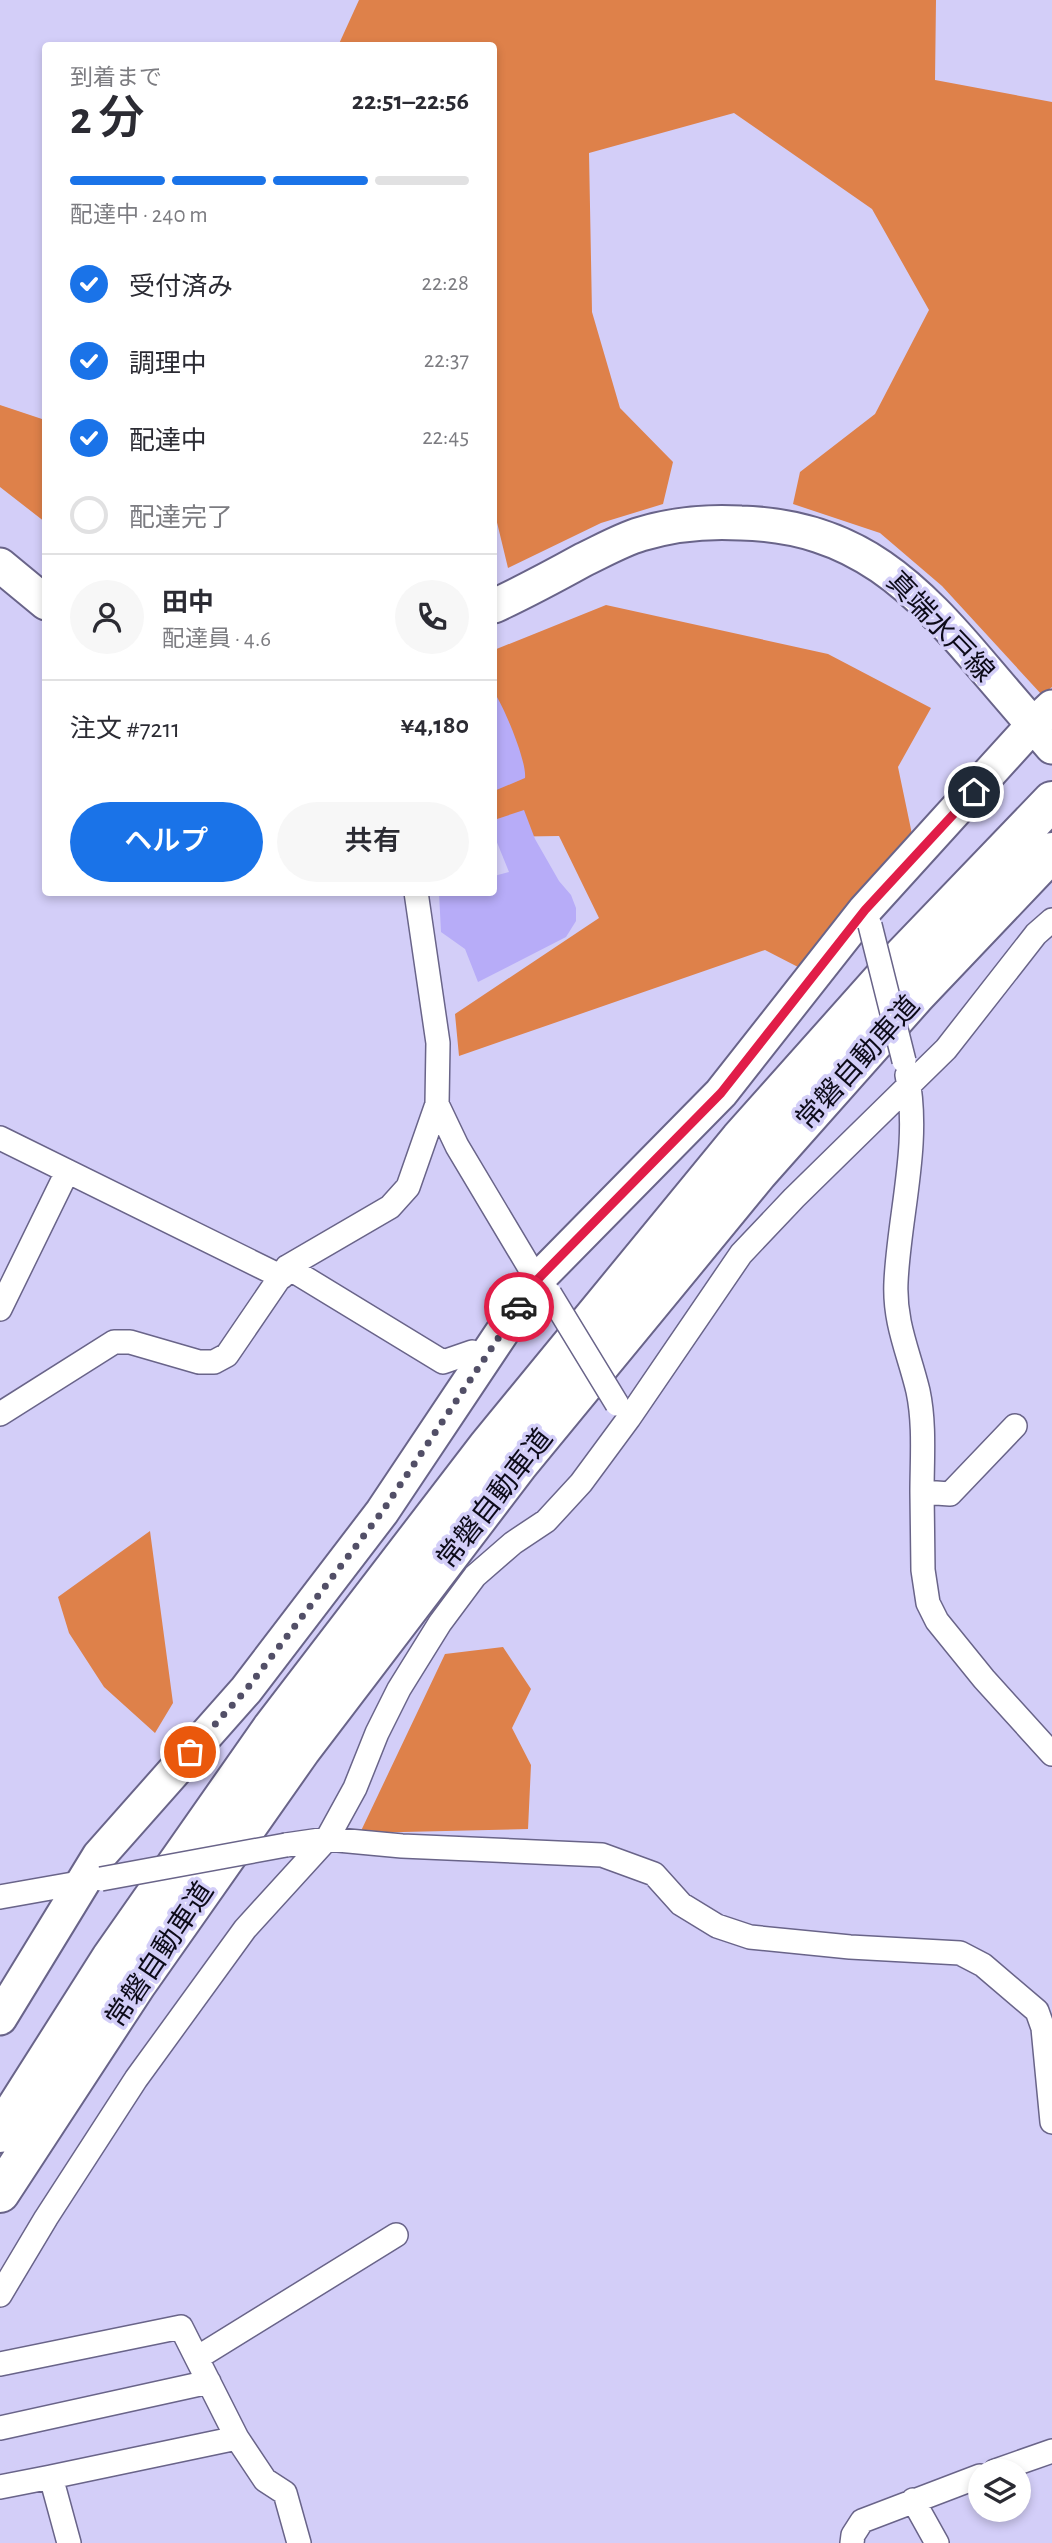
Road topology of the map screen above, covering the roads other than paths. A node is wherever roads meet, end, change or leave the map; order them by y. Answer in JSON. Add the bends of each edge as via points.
{"nodes":[{"id":1,"x":0,"y":565,"type":"edge"},
{"id":2,"x":42,"y":600,"type":"edge"},
{"id":3,"x":497,"y":605,"type":"edge"},
{"id":4,"x":1046,"y":726,"type":"edge"},
{"id":5,"x":1052,"y":801,"type":"edge"},
{"id":6,"x":1052,"y":852,"type":"edge"},
{"id":7,"x":417,"y":896,"type":"edge"},
{"id":8,"x":868,"y":917,"type":"junction"},
{"id":9,"x":1052,"y":920,"type":"edge"},
{"id":10,"x":907,"y":1073,"type":"junction"},
{"id":11,"x":437,"y":1104,"type":"junction"},
{"id":12,"x":0,"y":1138,"type":"edge"},
{"id":13,"x":67,"y":1172,"type":"junction"},
{"id":14,"x":285,"y":1272,"type":"junction"},
{"id":15,"x":543,"y":1287,"type":"junction"},
{"id":16,"x":0,"y":1309,"type":"edge"},
{"id":17,"x":485,"y":1359,"type":"junction"},
{"id":18,"x":623,"y":1411,"type":"junction"},
{"id":19,"x":0,"y":1414,"type":"edge"},
{"id":20,"x":1015,"y":1426,"type":"dead end"},
{"id":21,"x":922,"y":1492,"type":"junction"},
{"id":22,"x":1052,"y":1754,"type":"edge"},
{"id":23,"x":327,"y":1839,"type":"junction"},
{"id":24,"x":92,"y":1880,"type":"junction"},
{"id":25,"x":0,"y":1897,"type":"edge"},
{"id":26,"x":1045,"y":2009,"type":"edge"},
{"id":27,"x":0,"y":2018,"type":"edge"},
{"id":28,"x":1052,"y":2122,"type":"edge"},
{"id":29,"x":0,"y":2133,"type":"edge"},
{"id":30,"x":0,"y":2193,"type":"edge"},
{"id":31,"x":396,"y":2235,"type":"dead end"},
{"id":32,"x":0,"y":2295,"type":"edge"},
{"id":33,"x":197,"y":2358,"type":"junction"},
{"id":34,"x":0,"y":2364,"type":"edge"},
{"id":35,"x":209,"y":2382,"type":"junction"},
{"id":36,"x":0,"y":2428,"type":"edge"},
{"id":37,"x":237,"y":2438,"type":"junction"},
{"id":38,"x":1051,"y":2453,"type":"edge"},
{"id":39,"x":1031,"y":2459,"type":"edge"},
{"id":40,"x":51,"y":2477,"type":"junction"},
{"id":41,"x":968,"y":2480,"type":"edge"},
{"id":42,"x":0,"y":2487,"type":"edge"},
{"id":43,"x":913,"y":2500,"type":"junction"},
{"id":44,"x":69,"y":2543,"type":"edge"},
{"id":45,"x":299,"y":2543,"type":"edge"},
{"id":46,"x":852,"y":2543,"type":"edge"},
{"id":47,"x":937,"y":2543,"type":"edge"}],
"edges":[{"from":1,"to":2,"type":"street"},
{"from":3,"to":4,"type":"street","name":"真端水戸線","via":[[640,534],[693,523],[763,523],[835,541],[880,564],[914,590]]},
{"from":4,"to":8,"type":"street"},
{"from":5,"to":29,"type":"highway","name":"常磐自動車道","via":[[904,956],[740,1139],[488,1446],[272,1728],[111,1958]]},
{"from":6,"to":30,"type":"highway","name":"常磐自動車道","via":[[916,995],[758,1173],[518,1465],[301,1750],[136,1985]]},
{"from":7,"to":11,"type":"street","via":[[438,1043]]},
{"from":8,"to":10,"type":"street","bridge":true},
{"from":8,"to":15,"type":"street","via":[[721,1093]]},
{"from":9,"to":10,"type":"street","via":[[946,1049]]},
{"from":10,"to":18,"type":"street","via":[[741,1254]]},
{"from":10,"to":21,"type":"street","via":[[909,1171],[896,1282],[897,1313],[918,1392]]},
{"from":11,"to":14,"type":"street","via":[[408,1188],[390,1207]]},
{"from":11,"to":15,"type":"street","via":[[457,1146]]},
{"from":12,"to":13,"type":"street"},
{"from":13,"to":14,"type":"street"},
{"from":13,"to":16,"type":"street"},
{"from":14,"to":17,"type":"street","via":[[443,1362],[471,1352]]},
{"from":14,"to":19,"type":"street","via":[[227,1354],[214,1362],[114,1342]]},
{"from":15,"to":17,"type":"street"},
{"from":15,"to":18,"type":"street","bridge":true},
{"from":17,"to":24,"type":"street","via":[[374,1523],[246,1690],[99,1856]]},
{"from":18,"to":23,"type":"street","via":[[581,1483],[546,1521],[475,1576],[440,1623],[398,1689]]},
{"from":20,"to":21,"type":"street","via":[[950,1494]]},
{"from":21,"to":22,"type":"street","via":[[928,1603],[984,1679]]},
{"from":23,"to":24,"type":"street","bridge":true},
{"from":23,"to":26,"type":"street","via":[[602,1855],[654,1874],[681,1904],[717,1926],[750,1937],[960,1953]]},
{"from":23,"to":32,"type":"street","via":[[245,1929],[144,2068]]},
{"from":24,"to":25,"type":"street"},
{"from":24,"to":27,"type":"street"},
{"from":26,"to":28,"type":"street"},
{"from":31,"to":33,"type":"street"},
{"from":33,"to":34,"type":"street","via":[[181,2327]]},
{"from":33,"to":35,"type":"street"},
{"from":35,"to":36,"type":"street"},
{"from":35,"to":37,"type":"street"},
{"from":37,"to":40,"type":"street"},
{"from":37,"to":45,"type":"street","via":[[265,2480],[285,2493]]},
{"from":38,"to":39,"type":"street"},
{"from":40,"to":42,"type":"street"},
{"from":40,"to":44,"type":"street"},
{"from":41,"to":43,"type":"street"},
{"from":43,"to":46,"type":"street","via":[[863,2521],[852,2535]]},
{"from":43,"to":47,"type":"street"}]}
